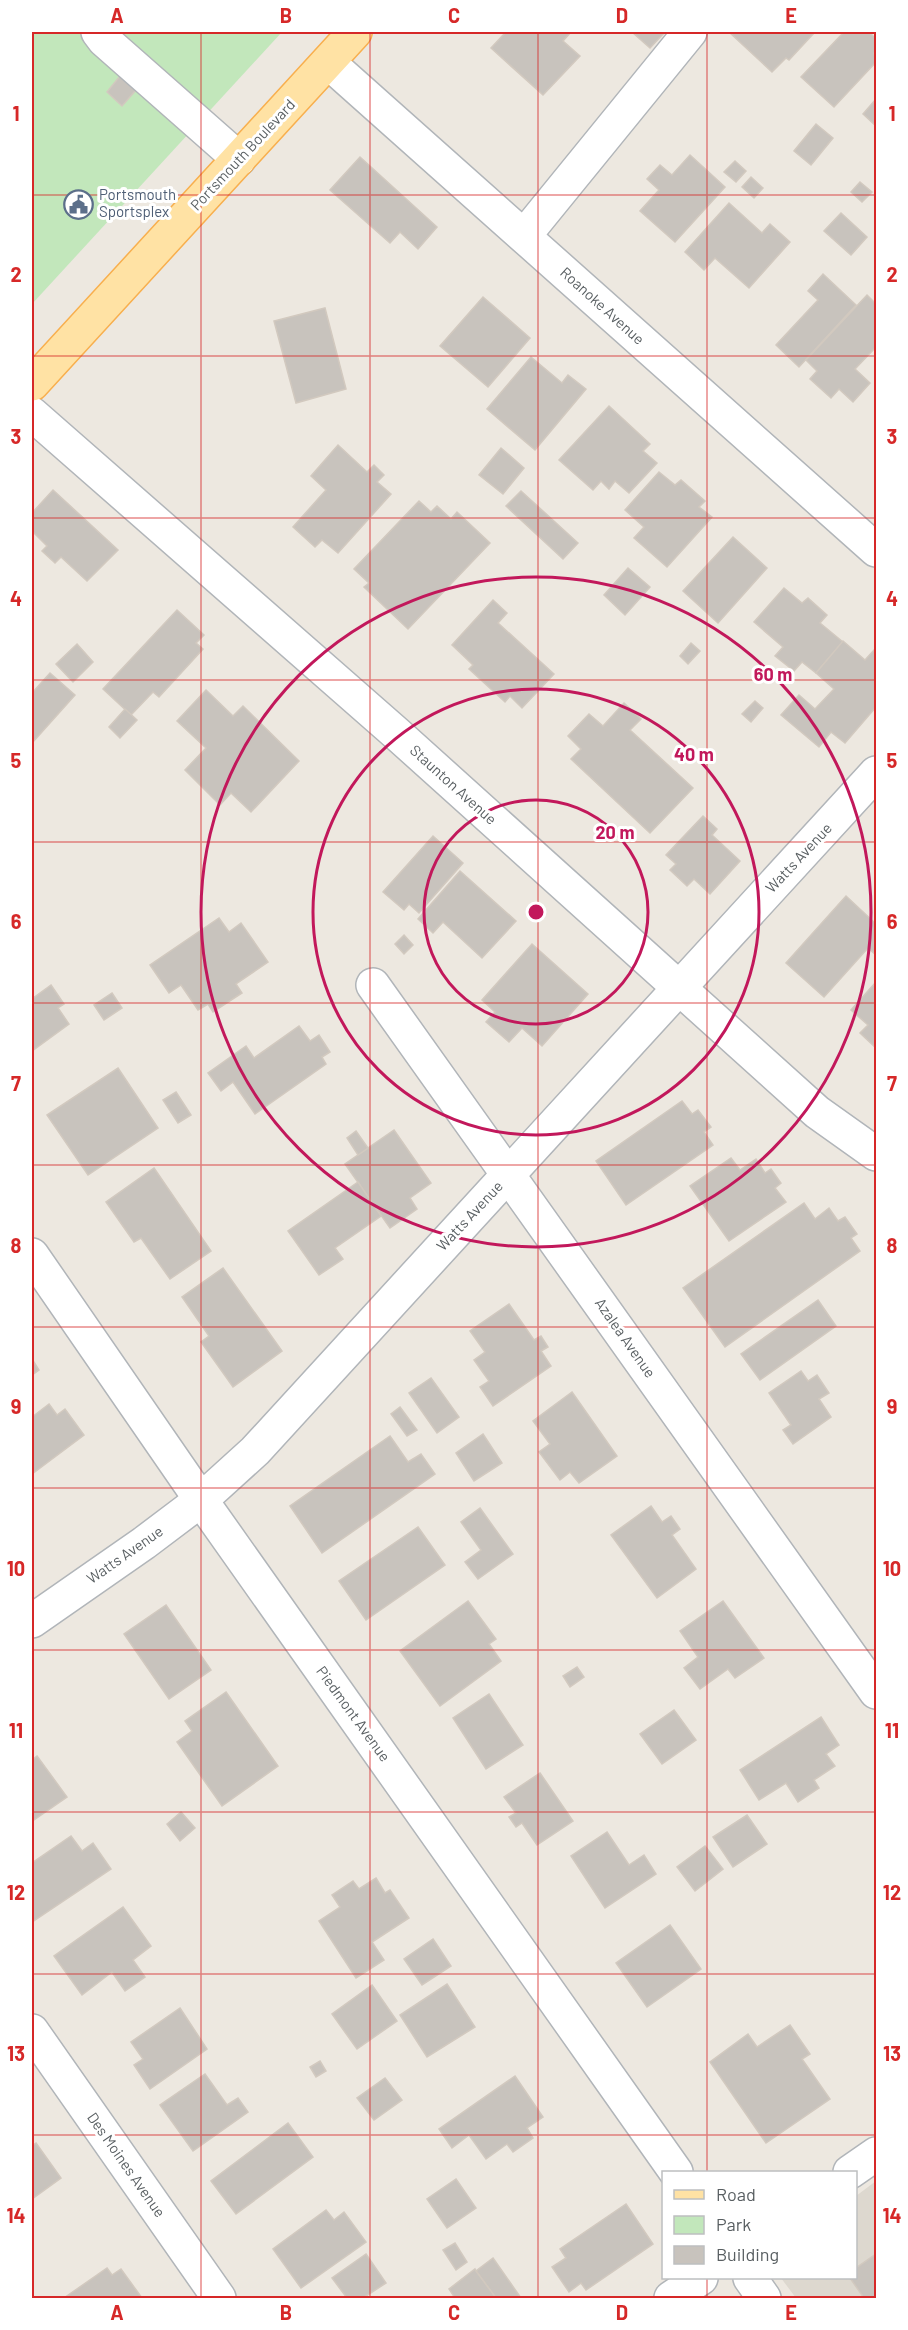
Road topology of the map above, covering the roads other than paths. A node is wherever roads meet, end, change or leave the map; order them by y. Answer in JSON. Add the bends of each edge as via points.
{"nodes":[{"id":1,"x":98,"y":32,"type":"edge"},
{"id":2,"x":355,"y":32,"type":"edge"},
{"id":3,"x":690,"y":32,"type":"edge"},
{"id":4,"x":328,"y":62,"type":"junction"},
{"id":5,"x":239,"y":159,"type":"junction"},
{"id":6,"x":524,"y":236,"type":"junction"},
{"id":7,"x":32,"y":384,"type":"edge"},
{"id":8,"x":32,"y":414,"type":"edge"},
{"id":9,"x":876,"y":550,"type":"edge"},
{"id":10,"x":876,"y":773,"type":"edge"},
{"id":11,"x":374,"y":985,"type":"dead end"},
{"id":12,"x":680,"y":988,"type":"junction"},
{"id":13,"x":876,"y":1154,"type":"edge"},
{"id":14,"x":509,"y":1173,"type":"junction"},
{"id":15,"x":32,"y":1255,"type":"edge"},
{"id":16,"x":201,"y":1500,"type":"junction"},
{"id":17,"x":32,"y":1621,"type":"edge"},
{"id":18,"x":876,"y":1692,"type":"edge"},
{"id":19,"x":32,"y":2031,"type":"edge"},
{"id":20,"x":876,"y":2154,"type":"edge"},
{"id":21,"x":675,"y":2171,"type":"edge"},
{"id":22,"x":851,"y":2171,"type":"edge"},
{"id":23,"x":698,"y":2279,"type":"edge"},
{"id":24,"x":751,"y":2279,"type":"edge"},
{"id":25,"x":219,"y":2298,"type":"edge"},
{"id":26,"x":671,"y":2298,"type":"edge"},
{"id":27,"x":764,"y":2298,"type":"edge"}],
"edges":[{"from":1,"to":5,"type":"street"},
{"from":2,"to":4,"type":"main road","name":"Portsmouth Boulevard"},
{"from":3,"to":6,"type":"street"},
{"from":4,"to":5,"type":"main road","name":"Portsmouth Boulevard"},
{"from":4,"to":6,"type":"street","name":"Roanoke Avenue"},
{"from":5,"to":7,"type":"main road","name":"Portsmouth Boulevard"},
{"from":6,"to":9,"type":"street","name":"Roanoke Avenue"},
{"from":8,"to":12,"type":"street","name":"Staunton Avenue"},
{"from":10,"to":12,"type":"street","name":"Watts Avenue"},
{"from":11,"to":14,"type":"street","name":"Azalea Avenue"},
{"from":12,"to":13,"type":"street","name":"Staunton Avenue","via":[[818,1112]]},
{"from":12,"to":14,"type":"street","name":"Watts Avenue"},
{"from":14,"to":16,"type":"street","name":"Watts Avenue","via":[[255,1451]]},
{"from":14,"to":18,"type":"street","name":"Azalea Avenue"},
{"from":15,"to":16,"type":"street","name":"Piedmont Avenue"},
{"from":16,"to":17,"type":"street","name":"Watts Avenue"},
{"from":16,"to":21,"type":"street","name":"Piedmont Avenue"},
{"from":19,"to":25,"type":"street","name":"Des Moines Avenue"},
{"from":20,"to":22,"type":"street"},
{"from":23,"to":26,"type":"street"},
{"from":24,"to":27,"type":"street"}]}
